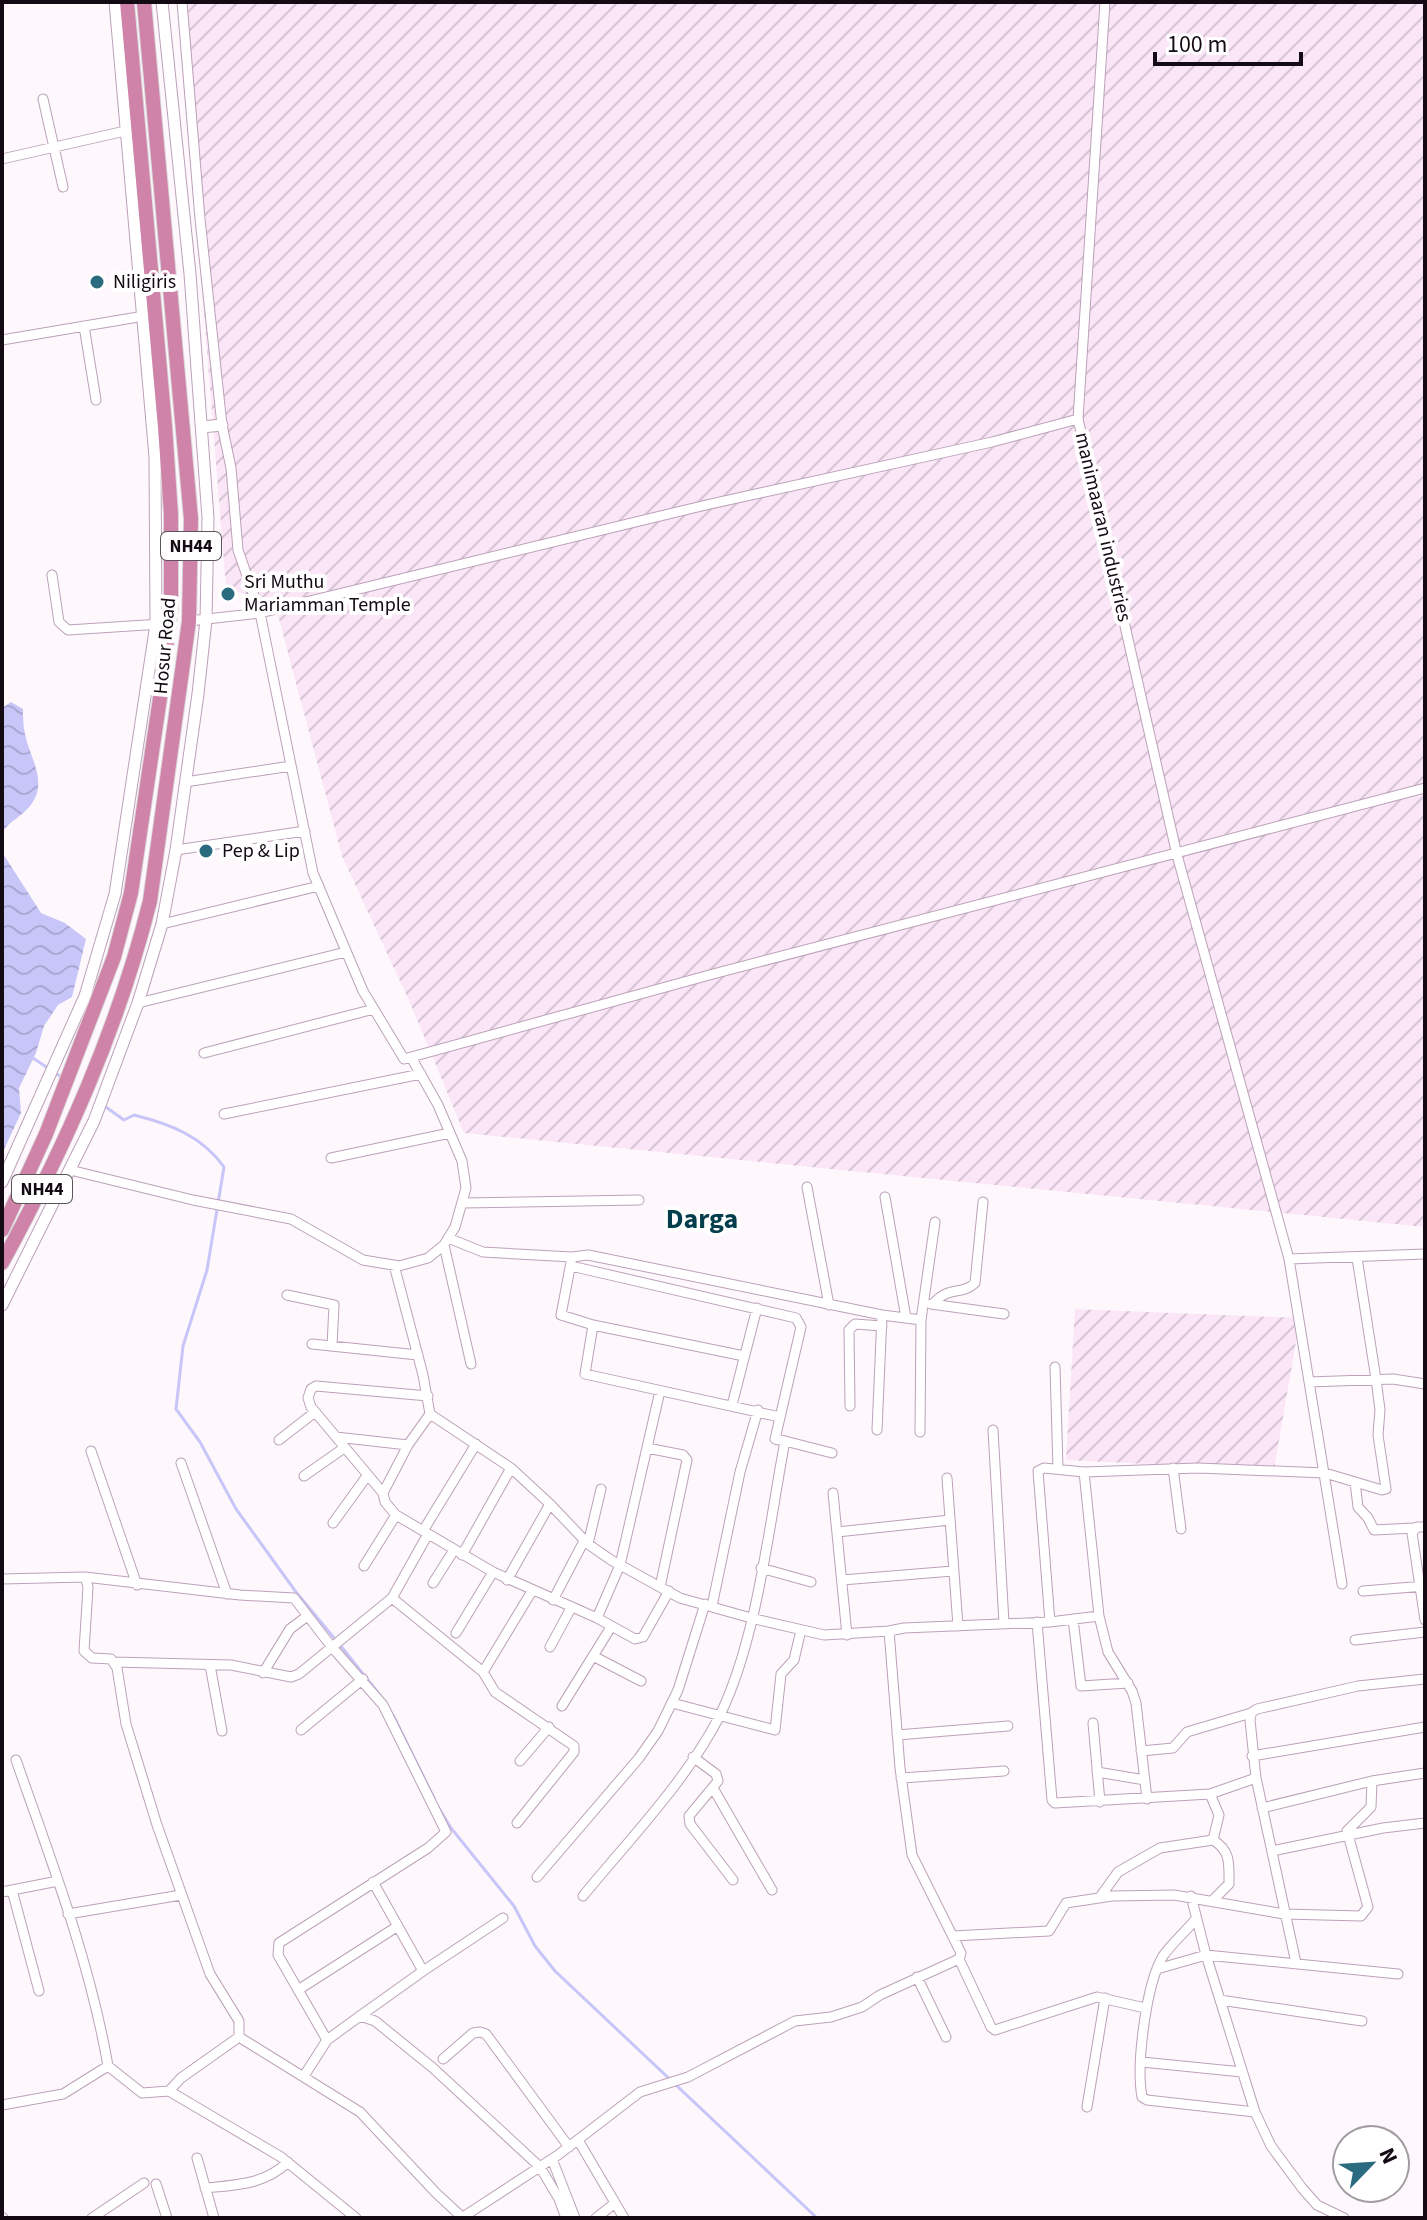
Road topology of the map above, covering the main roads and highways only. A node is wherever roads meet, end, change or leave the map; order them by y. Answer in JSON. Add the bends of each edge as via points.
{"nodes":[{"id":1,"x":127,"y":2,"type":"edge"},
{"id":2,"x":144,"y":2,"type":"edge"},
{"id":3,"x":2,"y":1230,"type":"edge"},
{"id":4,"x":2,"y":1263,"type":"edge"}],
"edges":[{"from":1,"to":3,"type":"highway","name":"Hosur Road","number":"NH44","via":[[171,514],[162,624],[131,893],[114,957],[70,1073]]},
{"from":2,"to":4,"type":"highway","name":"Hosur Road","number":"NH44","via":[[191,519],[189,621],[180,701],[150,901],[129,974],[78,1114]]}]}
